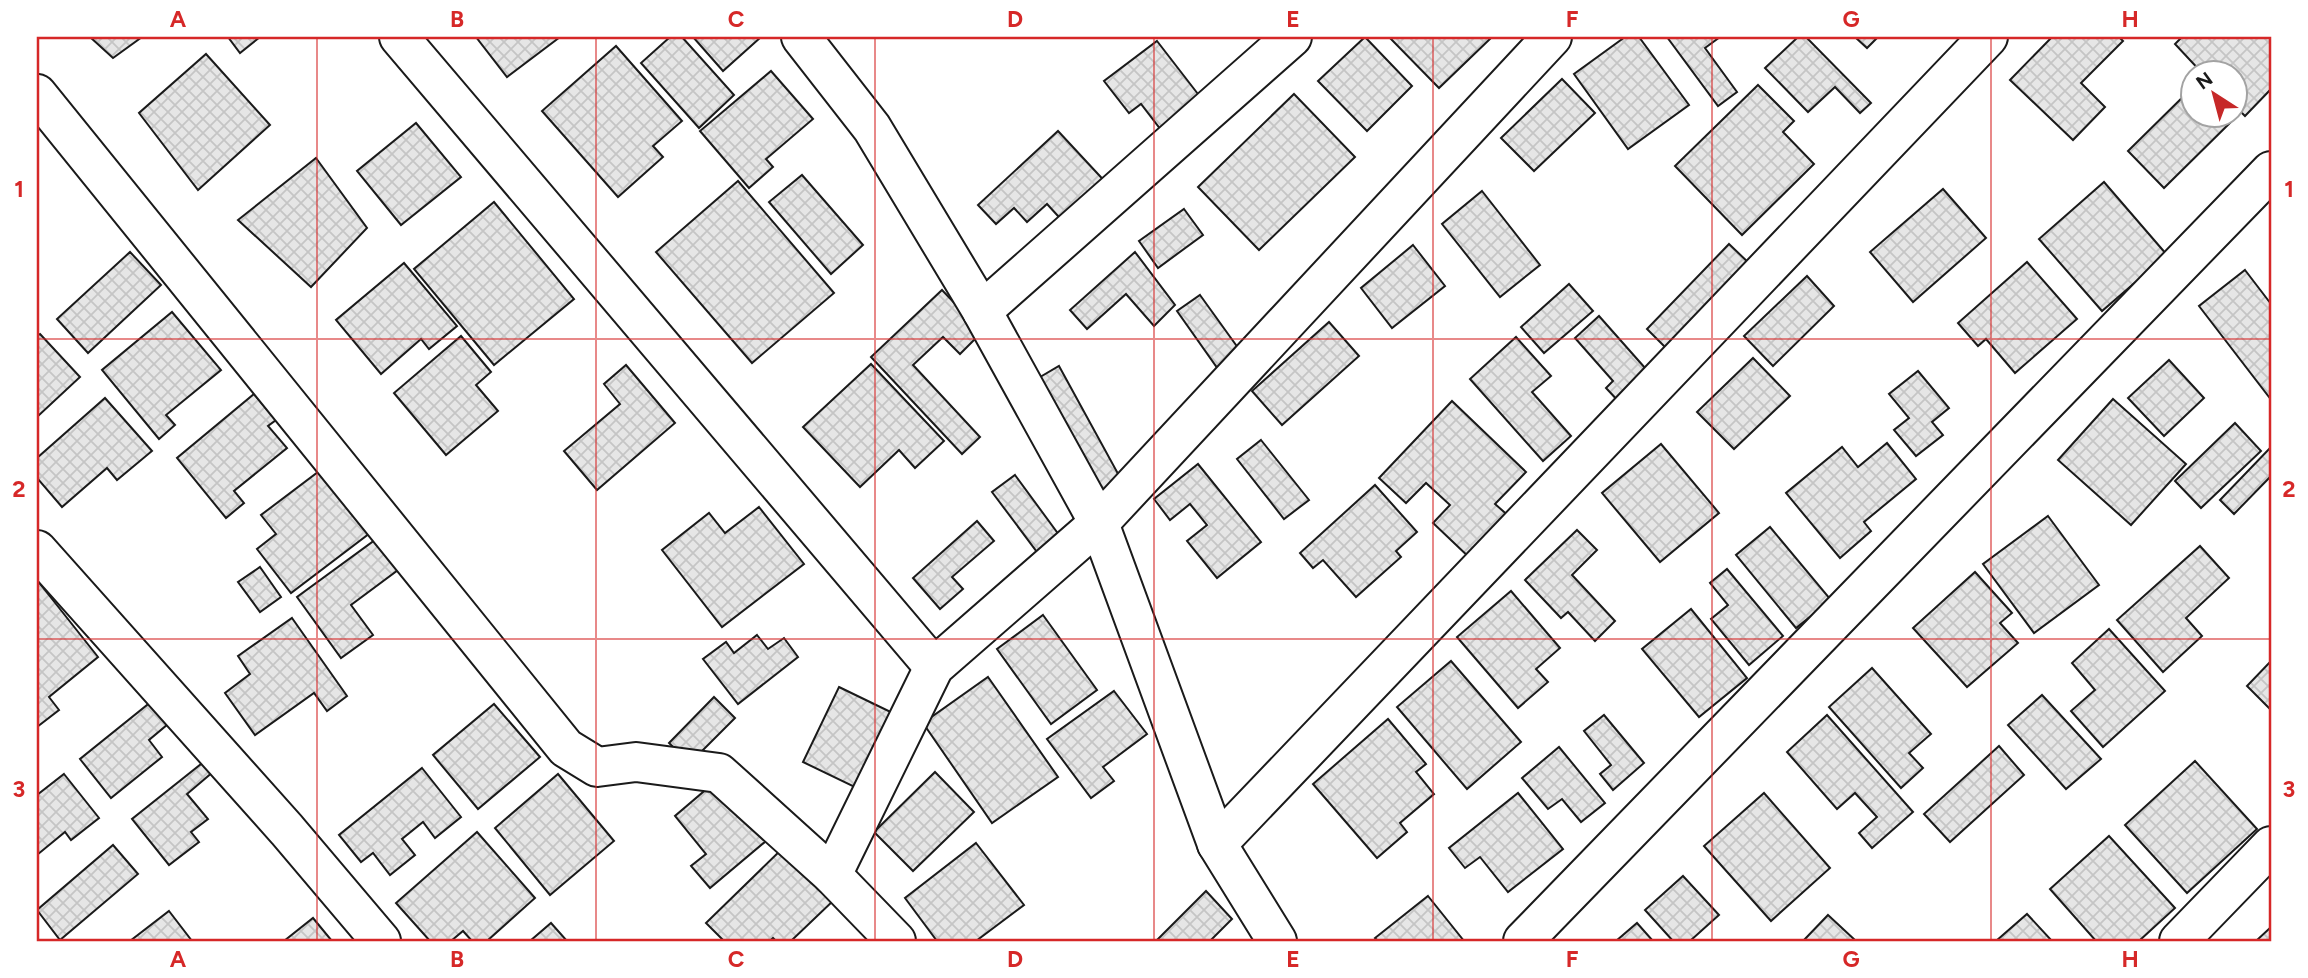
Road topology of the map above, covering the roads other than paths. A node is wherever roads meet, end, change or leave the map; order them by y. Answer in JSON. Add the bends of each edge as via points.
{"nodes":[{"id":1,"x":399,"y":37,"type":"edge"},
{"id":2,"x":801,"y":37,"type":"edge"},
{"id":3,"x":1292,"y":37,"type":"edge"},
{"id":4,"x":1552,"y":37,"type":"edge"},
{"id":5,"x":1988,"y":37,"type":"edge"},
{"id":6,"x":37,"y":94,"type":"edge"},
{"id":7,"x":2271,"y":172,"type":"edge"},
{"id":8,"x":982,"y":311,"type":"junction"},
{"id":9,"x":1099,"y":523,"type":"junction"},
{"id":10,"x":37,"y":550,"type":"edge"},
{"id":11,"x":934,"y":667,"type":"junction"},
{"id":12,"x":1217,"y":844,"type":"junction"},
{"id":13,"x":2271,"y":846,"type":"edge"},
{"id":14,"x":832,"y":875,"type":"junction"},
{"id":15,"x":382,"y":941,"type":"edge"},
{"id":16,"x":896,"y":941,"type":"edge"},
{"id":17,"x":1277,"y":941,"type":"edge"},
{"id":18,"x":1524,"y":941,"type":"edge"},
{"id":19,"x":2179,"y":941,"type":"edge"}],
"edges":[{"from":1,"to":11,"type":"street"},
{"from":2,"to":8,"type":"street","via":[[872,128]]},
{"from":3,"to":8,"type":"street"},
{"from":4,"to":9,"type":"street"},
{"from":5,"to":12,"type":"street"},
{"from":6,"to":14,"type":"street","via":[[566,748],[597,767],[636,762],[719,773]]},
{"from":7,"to":18,"type":"street"},
{"from":8,"to":9,"type":"street"},
{"from":9,"to":11,"type":"street"},
{"from":9,"to":12,"type":"street"},
{"from":10,"to":15,"type":"street"},
{"from":11,"to":14,"type":"street"},
{"from":12,"to":17,"type":"street"},
{"from":13,"to":19,"type":"street"},
{"from":14,"to":16,"type":"street"}]}
